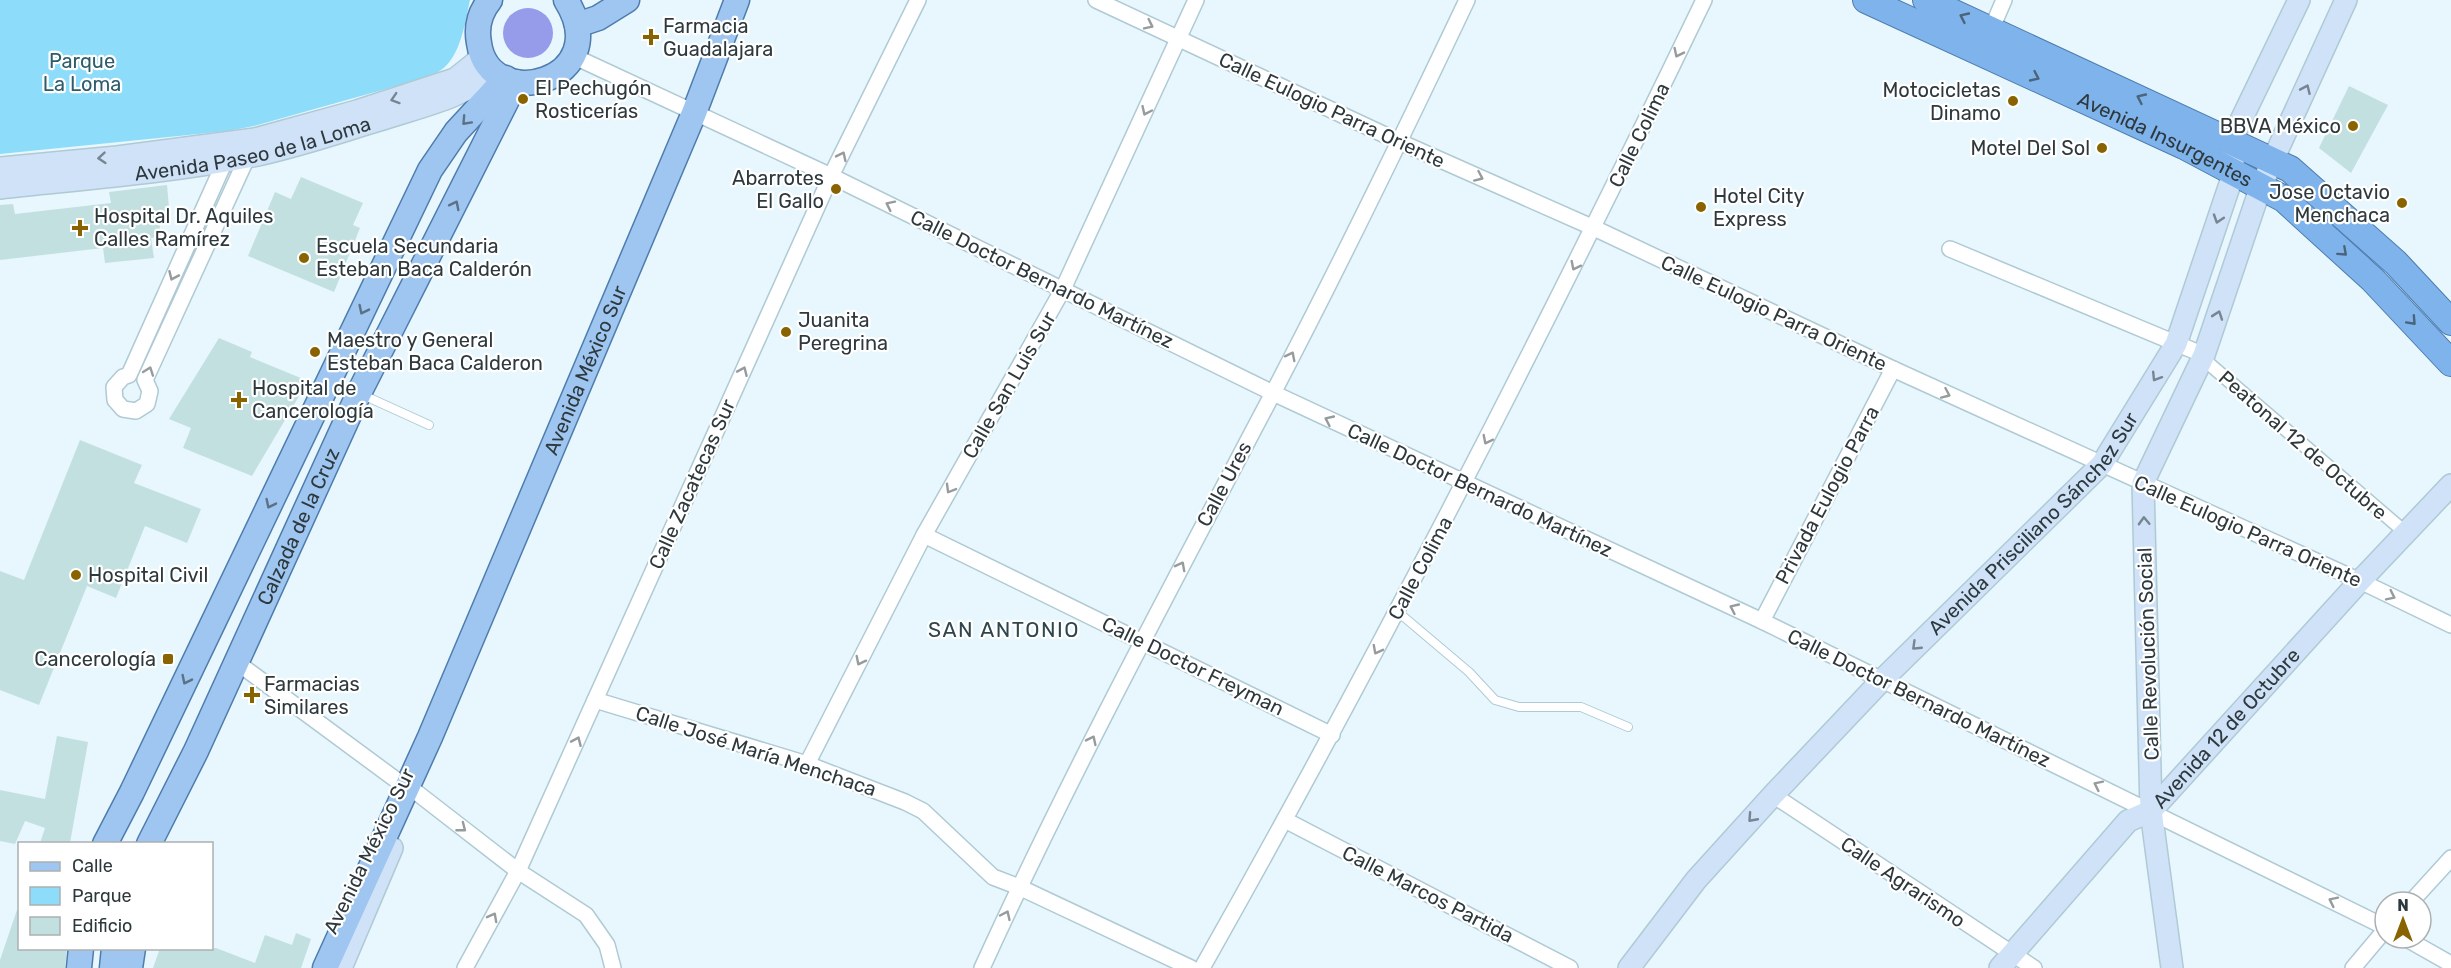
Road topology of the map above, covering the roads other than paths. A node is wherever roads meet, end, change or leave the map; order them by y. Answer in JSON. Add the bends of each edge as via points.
{"nodes":[{"id":1,"x":490,"y":0,"type":"edge"},
{"id":2,"x":566,"y":0,"type":"edge"},
{"id":3,"x":627,"y":0,"type":"edge"},
{"id":4,"x":737,"y":0,"type":"edge"},
{"id":5,"x":918,"y":0,"type":"edge"},
{"id":6,"x":1096,"y":0,"type":"edge"},
{"id":7,"x":1196,"y":0,"type":"edge"},
{"id":8,"x":1467,"y":0,"type":"edge"},
{"id":9,"x":1704,"y":0,"type":"edge"},
{"id":10,"x":1866,"y":0,"type":"edge"},
{"id":11,"x":1926,"y":0,"type":"edge"},
{"id":12,"x":2004,"y":0,"type":"edge"},
{"id":13,"x":2299,"y":0,"type":"edge"},
{"id":14,"x":2346,"y":0,"type":"edge"},
{"id":15,"x":577,"y":25,"type":"junction"},
{"id":16,"x":1991,"y":30,"type":"junction"},
{"id":17,"x":1179,"y":40,"type":"junction"},
{"id":18,"x":573,"y":56,"type":"junction"},
{"id":19,"x":500,"y":71,"type":"junction"},
{"id":20,"x":694,"y":113,"type":"junction"},
{"id":21,"x":2231,"y":141,"type":"junction"},
{"id":22,"x":1400,"y":142,"type":"junction"},
{"id":23,"x":251,"y":148,"type":"junction"},
{"id":24,"x":224,"y":153,"type":"junction"},
{"id":25,"x":2273,"y":161,"type":"junction"},
{"id":26,"x":0,"y":168,"type":"edge"},
{"id":27,"x":2234,"y":172,"type":"junction"},
{"id":28,"x":831,"y":176,"type":"junction"},
{"id":29,"x":2261,"y":186,"type":"junction"},
{"id":30,"x":0,"y":188,"type":"edge"},
{"id":31,"x":1594,"y":228,"type":"junction"},
{"id":32,"x":1950,"y":249,"type":"dead end"},
{"id":33,"x":1063,"y":289,"type":"junction"},
{"id":34,"x":154,"y":318,"type":"junction"},
{"id":35,"x":2451,"y":322,"type":"edge"},
{"id":36,"x":169,"y":324,"type":"junction"},
{"id":37,"x":2176,"y":344,"type":"junction"},
{"id":38,"x":2204,"y":354,"type":"junction"},
{"id":39,"x":2451,"y":363,"type":"edge"},
{"id":40,"x":1893,"y":369,"type":"junction"},
{"id":41,"x":359,"y":393,"type":"junction"},
{"id":42,"x":1273,"y":393,"type":"junction"},
{"id":43,"x":429,"y":426,"type":"dead end"},
{"id":44,"x":2102,"y":464,"type":"junction"},
{"id":45,"x":287,"y":469,"type":"junction"},
{"id":46,"x":318,"y":480,"type":"junction"},
{"id":47,"x":2143,"y":483,"type":"junction"},
{"id":48,"x":1464,"y":484,"type":"junction"},
{"id":49,"x":2451,"y":485,"type":"edge"},
{"id":50,"x":2406,"y":533,"type":"junction"},
{"id":51,"x":924,"y":535,"type":"junction"},
{"id":52,"x":2360,"y":581,"type":"junction"},
{"id":53,"x":1398,"y":612,"type":"junction"},
{"id":54,"x":1762,"y":621,"type":"junction"},
{"id":55,"x":2451,"y":625,"type":"edge"},
{"id":56,"x":1142,"y":640,"type":"junction"},
{"id":57,"x":235,"y":661,"type":"junction"},
{"id":58,"x":1882,"y":680,"type":"junction"},
{"id":59,"x":595,"y":700,"type":"junction"},
{"id":60,"x":1628,"y":727,"type":"dead end"},
{"id":61,"x":1332,"y":735,"type":"junction"},
{"id":62,"x":430,"y":737,"type":"junction"},
{"id":63,"x":196,"y":751,"type":"junction"},
{"id":64,"x":807,"y":764,"type":"junction"},
{"id":65,"x":408,"y":787,"type":"junction"},
{"id":66,"x":132,"y":792,"type":"junction"},
{"id":67,"x":1773,"y":795,"type":"junction"},
{"id":68,"x":2151,"y":811,"type":"junction"},
{"id":69,"x":1285,"y":820,"type":"junction"},
{"id":70,"x":106,"y":842,"type":"edge"},
{"id":71,"x":114,"y":842,"type":"edge"},
{"id":72,"x":150,"y":842,"type":"edge"},
{"id":73,"x":164,"y":842,"type":"edge"},
{"id":74,"x":2451,"y":858,"type":"edge"},
{"id":75,"x":518,"y":871,"type":"junction"},
{"id":76,"x":1019,"y":887,"type":"junction"},
{"id":77,"x":2422,"y":890,"type":"edge"},
{"id":78,"x":2373,"y":923,"type":"edge"},
{"id":79,"x":2373,"y":948,"type":"edge"},
{"id":80,"x":81,"y":950,"type":"edge"},
{"id":81,"x":90,"y":950,"type":"edge"},
{"id":82,"x":114,"y":950,"type":"edge"},
{"id":83,"x":133,"y":950,"type":"edge"},
{"id":84,"x":2427,"y":950,"type":"edge"},
{"id":85,"x":2006,"y":961,"type":"edge"},
{"id":86,"x":2451,"y":963,"type":"edge"},
{"id":87,"x":2362,"y":965,"type":"edge"},
{"id":88,"x":79,"y":968,"type":"edge"},
{"id":89,"x":88,"y":968,"type":"edge"},
{"id":90,"x":112,"y":968,"type":"edge"},
{"id":91,"x":130,"y":968,"type":"edge"},
{"id":92,"x":313,"y":968,"type":"edge"},
{"id":93,"x":325,"y":968,"type":"edge"},
{"id":94,"x":341,"y":968,"type":"edge"},
{"id":95,"x":465,"y":968,"type":"edge"},
{"id":96,"x":613,"y":968,"type":"edge"},
{"id":97,"x":982,"y":968,"type":"edge"},
{"id":98,"x":1191,"y":968,"type":"edge"},
{"id":99,"x":1202,"y":968,"type":"edge"},
{"id":100,"x":1570,"y":968,"type":"edge"},
{"id":101,"x":1629,"y":968,"type":"edge"},
{"id":102,"x":2034,"y":968,"type":"edge"},
{"id":103,"x":2172,"y":968,"type":"edge"}],
"edges":[{"from":1,"to":19,"type":"main road","via":[[480,17],[477,33]]},
{"from":2,"to":15,"type":"main road"},
{"from":3,"to":15,"type":"main road","via":[[598,18]]},
{"from":4,"to":20,"type":"main road","name":"Avenida México Sur"},
{"from":28,"to":5,"type":"street","name":"Calle Zacatecas Sur","one_way":true},
{"from":6,"to":17,"type":"street","name":"Calle Eulogio Parra Oriente","one_way":true},
{"from":7,"to":17,"type":"street","name":"Calle San Luis Sur"},
{"from":8,"to":22,"type":"street","name":"Calle Ures"},
{"from":9,"to":31,"type":"street","name":"Calle Colima","one_way":true},
{"from":10,"to":27,"type":"highway","name":"Avenida Insurgentes","one_way":true},
{"from":16,"to":11,"type":"highway","name":"Avenida Insurgentes","one_way":true},
{"from":12,"to":16,"type":"street"},
{"from":13,"to":21,"type":"main road"},
{"from":25,"to":14,"type":"main road","name":"Avenida Prisciliano Sánchez Sur","one_way":true},
{"from":15,"to":18,"type":"main road"},
{"from":21,"to":16,"type":"highway","name":"Avenida Insurgentes","one_way":true},
{"from":17,"to":22,"type":"street","name":"Calle Eulogio Parra Oriente"},
{"from":17,"to":33,"type":"street","name":"Calle San Luis Sur","one_way":true},
{"from":18,"to":19,"type":"main road","via":[[559,73],[544,81],[529,84]]},
{"from":18,"to":20,"type":"street","name":"Calle Doctor Bernardo Martínez"},
{"from":19,"to":23,"type":"main road","name":"Avenida Paseo de la Loma","via":[[475,63],[455,79]]},
{"from":41,"to":19,"type":"main road","name":"Calzada de la Cruz","one_way":true},
{"from":19,"to":45,"type":"main road","name":"Calzada de la Cruz","one_way":true,"via":[[430,170]]},
{"from":20,"to":28,"type":"street","name":"Calle Doctor Bernardo Martínez"},
{"from":20,"to":62,"type":"main road","name":"Avenida México Sur"},
{"from":21,"to":25,"type":"highway","name":"Avenida Insurgentes"},
{"from":21,"to":27,"type":"main road","name":"Avenida Prisciliano Sánchez Sur"},
{"from":22,"to":31,"type":"street","name":"Calle Eulogio Parra Oriente","one_way":true},
{"from":42,"to":22,"type":"street","name":"Calle Ures","one_way":true},
{"from":23,"to":24,"type":"main road","name":"Avenida Paseo de la Loma"},
{"from":23,"to":36,"type":"street"},
{"from":24,"to":26,"type":"main road","name":"Avenida Paseo de la Loma","one_way":true},
{"from":24,"to":30,"type":"main road","name":"Avenida Paseo de la Loma","via":[[140,173]]},
{"from":24,"to":34,"type":"street","one_way":true},
{"from":25,"to":29,"type":"main road","name":"Avenida Prisciliano Sánchez Sur"},
{"from":25,"to":35,"type":"highway","name":"Avenida Insurgentes","via":[[2290,169],[2396,263]]},
{"from":27,"to":29,"type":"highway","name":"Avenida Insurgentes"},
{"from":27,"to":37,"type":"main road","name":"Avenida Prisciliano Sánchez Sur","one_way":true},
{"from":33,"to":28,"type":"street","name":"Calle Doctor Bernardo Martínez","one_way":true},
{"from":59,"to":28,"type":"street","name":"Calle Zacatecas Sur","one_way":true},
{"from":38,"to":29,"type":"main road","name":"Avenida Prisciliano Sánchez Sur","one_way":true},
{"from":29,"to":39,"type":"highway","name":"Avenida Insurgentes","one_way":true,"via":[[2284,199],[2373,280]]},
{"from":31,"to":40,"type":"street","name":"Calle Eulogio Parra Oriente"},
{"from":31,"to":48,"type":"street","name":"Calle Colima","one_way":true},
{"from":32,"to":37,"type":"street"},
{"from":33,"to":42,"type":"street","name":"Calle Doctor Bernardo Martínez"},
{"from":33,"to":51,"type":"street","name":"Calle San Luis Sur","one_way":true},
{"from":34,"to":36,"type":"street"},
{"from":34,"to":36,"type":"street","one_way":true,"via":[[129,375],[114,387],[115,400],[123,409],[136,411],[147,404],[150,392],[145,380]]},
{"from":37,"to":38,"type":"street"},
{"from":37,"to":44,"type":"main road","name":"Avenida Prisciliano Sánchez Sur","one_way":true},
{"from":38,"to":47,"type":"main road","name":"Avenida Prisciliano Sánchez Sur"},
{"from":38,"to":50,"type":"street","name":"Peatonal 12 de Octubre","via":[[2208,363]]},
{"from":40,"to":44,"type":"street","name":"Calle Eulogio Parra Oriente","one_way":true},
{"from":40,"to":54,"type":"street","name":"Privada Eulogio Parra"},
{"from":41,"to":43,"type":"lane"},
{"from":41,"to":46,"type":"main road","name":"Calzada de la Cruz"},
{"from":48,"to":42,"type":"street","name":"Calle Doctor Bernardo Martínez","one_way":true},
{"from":56,"to":42,"type":"street","name":"Calle Ures","one_way":true},
{"from":44,"to":47,"type":"street","name":"Calle Eulogio Parra Oriente"},
{"from":44,"to":58,"type":"main road","name":"Avenida Prisciliano Sánchez Sur","one_way":true},
{"from":45,"to":46,"type":"main road"},
{"from":45,"to":66,"type":"main road","name":"Calzada de la Cruz","one_way":true},
{"from":46,"to":57,"type":"main road","name":"Calzada de la Cruz"},
{"from":47,"to":52,"type":"street","name":"Calle Eulogio Parra Oriente"},
{"from":68,"to":47,"type":"main road","name":"Calle Revolución Social","one_way":true},
{"from":48,"to":53,"type":"street","name":"Calle Colima"},
{"from":54,"to":48,"type":"street","name":"Calle Doctor Bernardo Martínez","one_way":true},
{"from":49,"to":50,"type":"main road","name":"Avenida 12 de Octubre"},
{"from":50,"to":52,"type":"main road","name":"Avenida 12 de Octubre"},
{"from":51,"to":56,"type":"street","name":"Calle Doctor Freyman"},
{"from":51,"to":64,"type":"street","name":"Calle San Luis Sur","one_way":true},
{"from":52,"to":55,"type":"street","name":"Calle Eulogio Parra Oriente","one_way":true},
{"from":52,"to":68,"type":"main road","name":"Avenida 12 de Octubre"},
{"from":53,"to":60,"type":"lane","via":[[1470,672],[1495,700],[1520,707],[1581,707]]},
{"from":53,"to":61,"type":"street","name":"Calle Colima","one_way":true},
{"from":54,"to":58,"type":"street","name":"Calle Doctor Bernardo Martínez"},
{"from":56,"to":61,"type":"street","name":"Calle Doctor Freyman"},
{"from":76,"to":56,"type":"street","name":"Calle Ures","one_way":true},
{"from":57,"to":63,"type":"main road","name":"Calzada de la Cruz"},
{"from":57,"to":65,"type":"street"},
{"from":58,"to":67,"type":"main road","name":"Avenida Prisciliano Sánchez Sur"},
{"from":68,"to":58,"type":"street","name":"Calle Doctor Bernardo Martínez","one_way":true},
{"from":59,"to":64,"type":"street","name":"Calle José María Menchaca"},
{"from":75,"to":59,"type":"street","name":"Calle Zacatecas Sur","one_way":true},
{"from":61,"to":69,"type":"street","name":"Calle Colima"},
{"from":62,"to":65,"type":"main road","name":"Avenida México Sur"},
{"from":62,"to":93,"type":"main road"},
{"from":63,"to":72,"type":"main road","name":"Calzada de la Cruz"},
{"from":63,"to":73,"type":"main road"},
{"from":64,"to":76,"type":"street","name":"Calle José María Menchaca","via":[[923,811],[993,877]]},
{"from":65,"to":75,"type":"street","one_way":true},
{"from":65,"to":92,"type":"main road","name":"Avenida México Sur"},
{"from":65,"to":94,"type":"main road","name":"Avenida México Sur"},
{"from":66,"to":70,"type":"main road"},
{"from":66,"to":71,"type":"main road"},
{"from":67,"to":85,"type":"street","name":"Calle Agrarismo"},
{"from":67,"to":101,"type":"main road","name":"Avenida Prisciliano Sánchez Sur","one_way":true,"via":[[1696,880]]},
{"from":78,"to":68,"type":"street","name":"Calle Doctor Bernardo Martínez","one_way":true},
{"from":68,"to":85,"type":"main road","name":"Avenida 12 de Octubre","via":[[2128,821]]},
{"from":68,"to":103,"type":"main road","name":"Calle Revolución Social"},
{"from":69,"to":99,"type":"street","name":"Calle Colima"},
{"from":69,"to":100,"type":"street","name":"Calle Marcos Partida"},
{"from":74,"to":77,"type":"street"},
{"from":95,"to":75,"type":"street","name":"Calle Zacatecas Sur","one_way":true},
{"from":75,"to":96,"type":"street","via":[[586,915],[606,945]]},
{"from":97,"to":76,"type":"street","name":"Calle Ures","one_way":true},
{"from":76,"to":98,"type":"street","name":"Calle José María Menchaca"},
{"from":79,"to":87,"type":"street"},
{"from":80,"to":88,"type":"main road"},
{"from":81,"to":89,"type":"main road"},
{"from":82,"to":90,"type":"main road"},
{"from":83,"to":91,"type":"main road"},
{"from":84,"to":86,"type":"street"},
{"from":85,"to":102,"type":"street","name":"Calle Agrarismo"}]}
